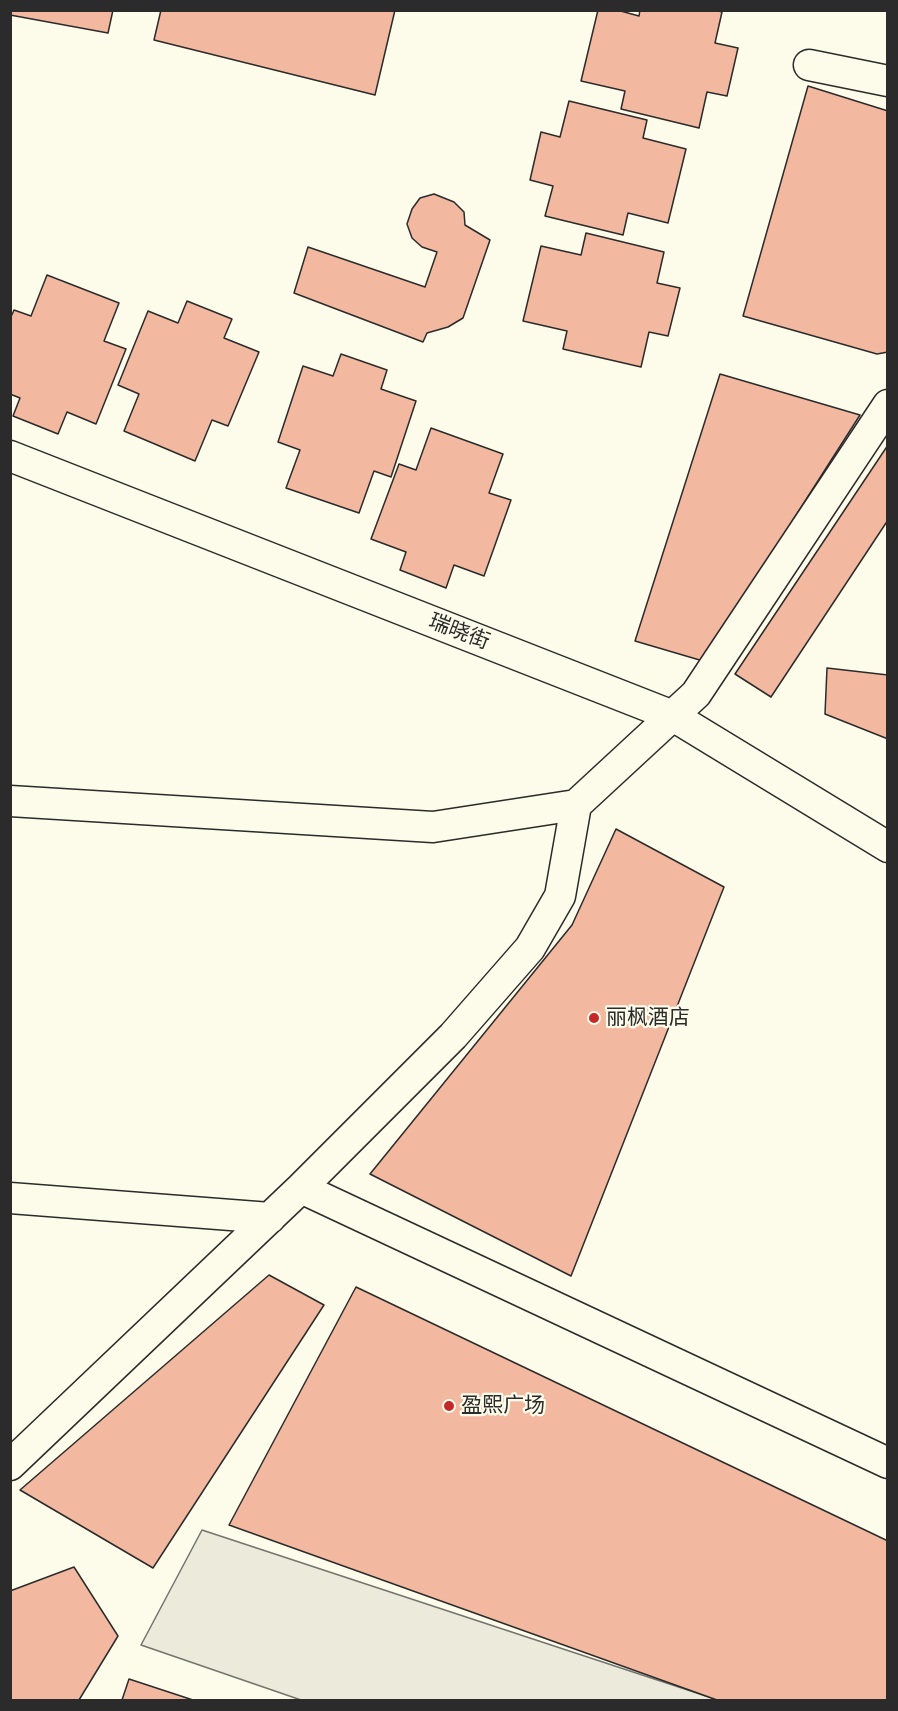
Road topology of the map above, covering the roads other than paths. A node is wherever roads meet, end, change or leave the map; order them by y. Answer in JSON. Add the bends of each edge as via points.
{"nodes":[{"id":1,"x":809,"y":65,"type":"dead end"},
{"id":2,"x":888,"y":81,"type":"edge"},
{"id":3,"x":888,"y":405,"type":"edge"},
{"id":4,"x":10,"y":456,"type":"edge"},
{"id":5,"x":673,"y":716,"type":"junction"},
{"id":6,"x":10,"y":801,"type":"edge"},
{"id":7,"x":576,"y":805,"type":"junction"},
{"id":8,"x":888,"y":847,"type":"edge"},
{"id":9,"x":301,"y":1188,"type":"junction"},
{"id":10,"x":10,"y":1198,"type":"edge"},
{"id":11,"x":270,"y":1218,"type":"junction"},
{"id":12,"x":888,"y":1463,"type":"edge"},
{"id":13,"x":10,"y":1465,"type":"edge"}],
"edges":[{"from":1,"to":2,"type":"street"},
{"from":3,"to":5,"type":"street","via":[[696,694]]},
{"from":4,"to":5,"type":"street","name":"瑞晓街"},
{"from":5,"to":7,"type":"street"},
{"from":5,"to":8,"type":"street","name":"瑞晓街"},
{"from":6,"to":7,"type":"street","via":[[434,827]]},
{"from":7,"to":9,"type":"street","via":[[560,896],[530,948],[453,1036]]},
{"from":9,"to":11,"type":"street"},
{"from":9,"to":12,"type":"street"},
{"from":10,"to":11,"type":"street"},
{"from":11,"to":13,"type":"street"}]}
